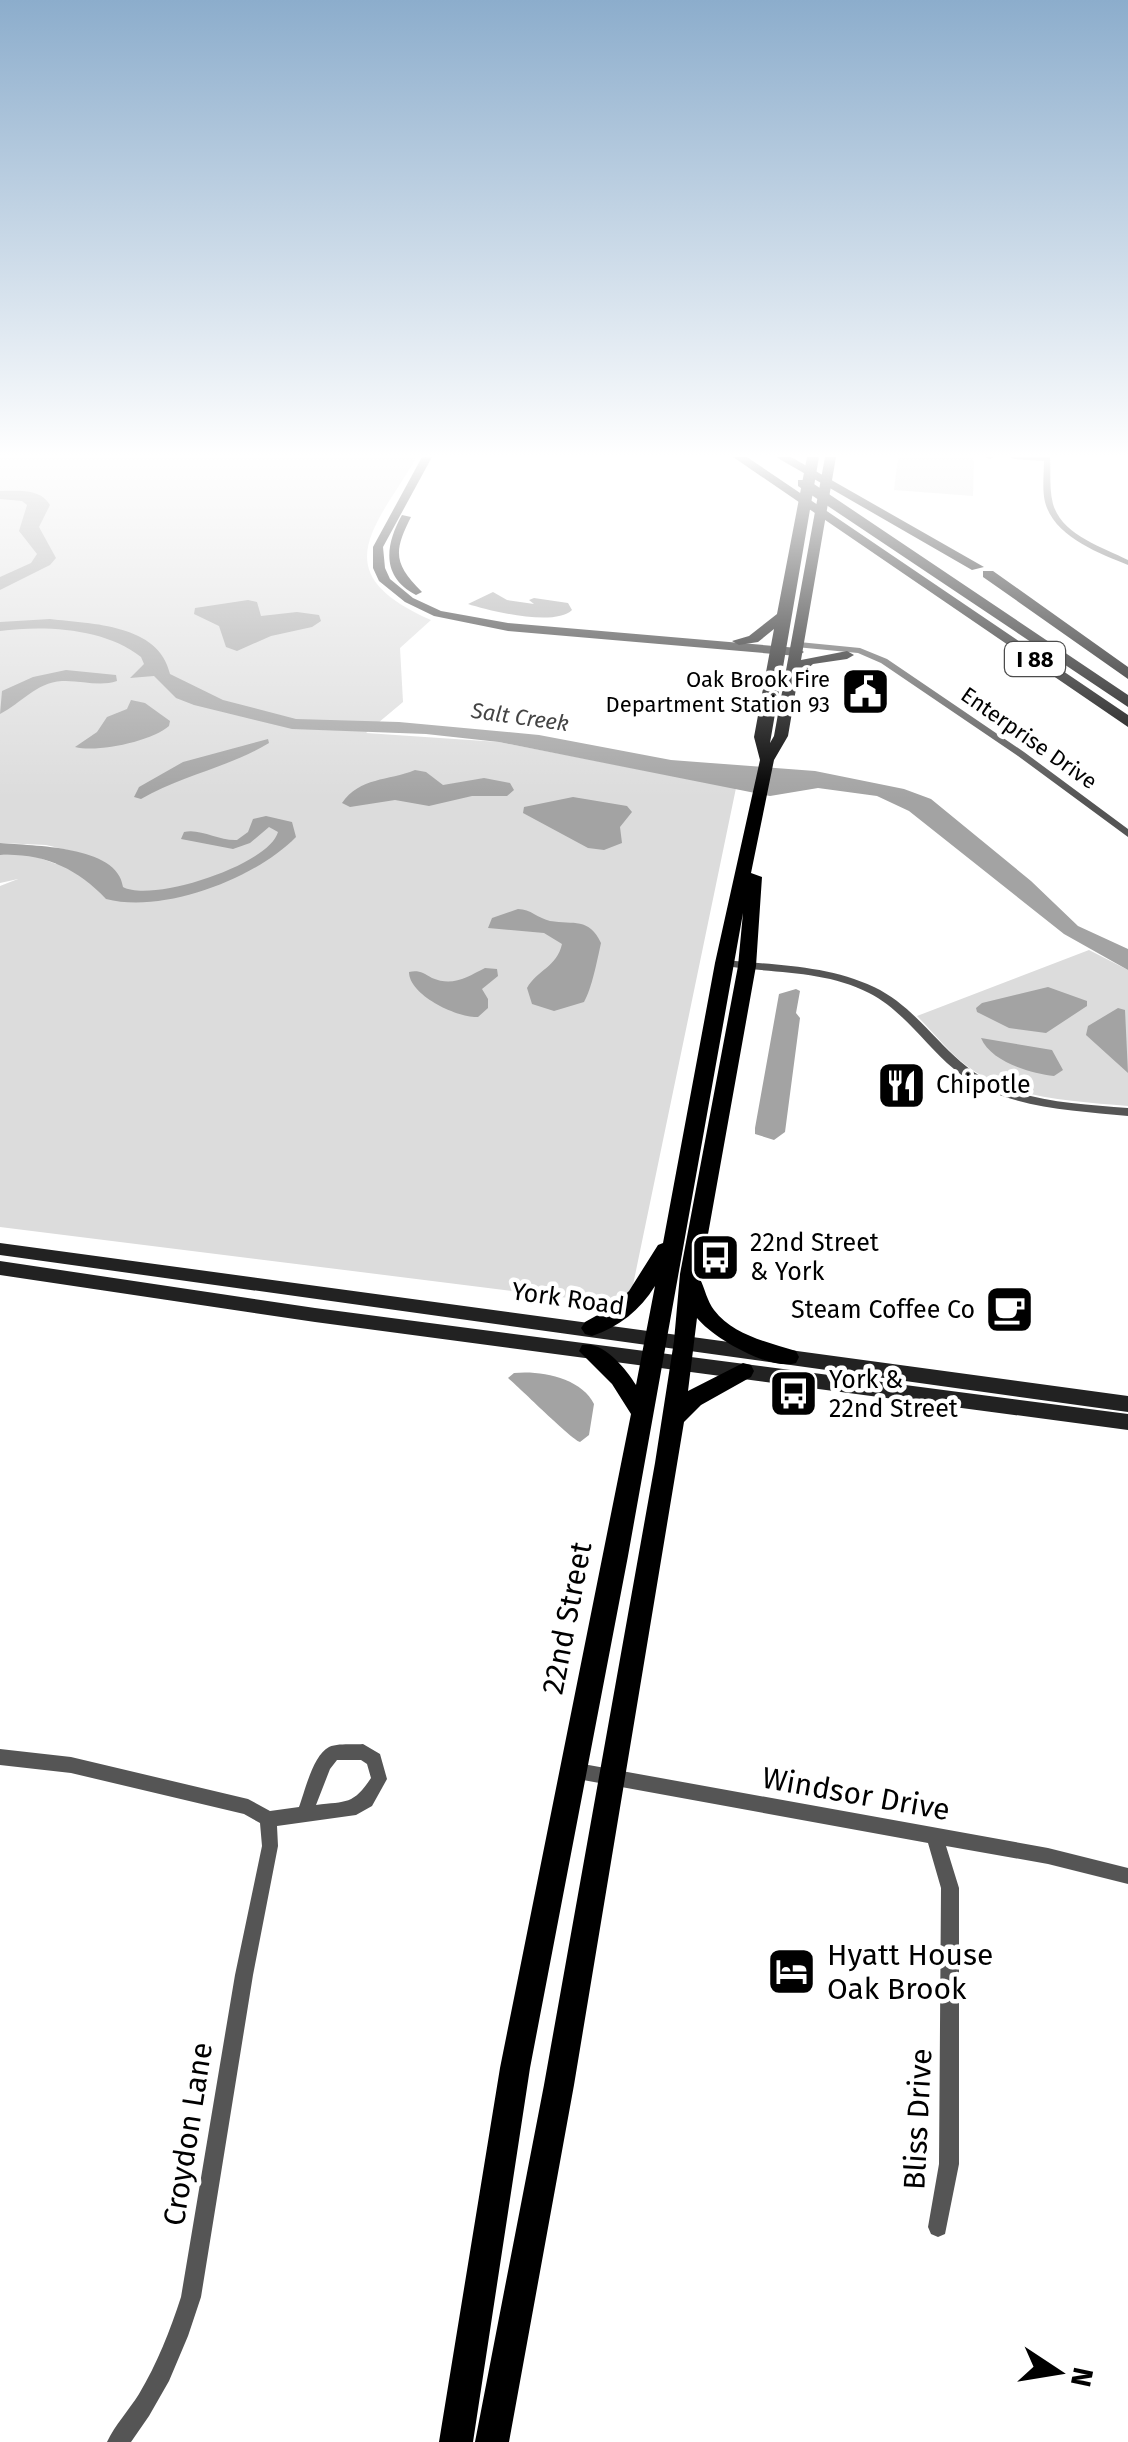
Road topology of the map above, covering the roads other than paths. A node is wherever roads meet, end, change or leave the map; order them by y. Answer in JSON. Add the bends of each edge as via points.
{"nodes":[{"id":1,"x":381,"y":571,"type":"edge"},
{"id":2,"x":396,"y":571,"type":"edge"},
{"id":3,"x":791,"y":571,"type":"edge"},
{"id":4,"x":811,"y":571,"type":"edge"},
{"id":5,"x":906,"y":571,"type":"edge"},
{"id":6,"x":941,"y":571,"type":"edge"},
{"id":7,"x":983,"y":571,"type":"edge"},
{"id":8,"x":449,"y":614,"type":"junction"},
{"id":9,"x":783,"y":616,"type":"junction"},
{"id":10,"x":802,"y":627,"type":"junction"},
{"id":11,"x":739,"y":644,"type":"junction"},
{"id":12,"x":777,"y":647,"type":"junction"},
{"id":13,"x":799,"y":649,"type":"junction"},
{"id":14,"x":847,"y":652,"type":"junction"},
{"id":15,"x":773,"y":668,"type":"junction"},
{"id":16,"x":794,"y":674,"type":"junction"},
{"id":17,"x":1128,"y":674,"type":"edge"},
{"id":18,"x":1128,"y":702,"type":"edge"},
{"id":19,"x":1128,"y":722,"type":"edge"},
{"id":20,"x":767,"y":760,"type":"junction"},
{"id":21,"x":759,"y":810,"type":"junction"},
{"id":22,"x":1128,"y":834,"type":"edge"},
{"id":23,"x":724,"y":962,"type":"junction"},
{"id":24,"x":748,"y":966,"type":"junction"},
{"id":25,"x":1128,"y":1112,"type":"edge"},
{"id":26,"x":674,"y":1235,"type":"junction"},
{"id":27,"x":0,"y":1248,"type":"edge"},
{"id":28,"x":0,"y":1268,"type":"edge"},
{"id":29,"x":690,"y":1274,"type":"junction"},
{"id":30,"x":591,"y":1339,"type":"junction"},
{"id":31,"x":655,"y":1348,"type":"junction"},
{"id":32,"x":683,"y":1352,"type":"junction"},
{"id":33,"x":788,"y":1356,"type":"junction"},
{"id":34,"x":743,"y":1371,"type":"junction"},
{"id":35,"x":1128,"y":1404,"type":"edge"},
{"id":36,"x":642,"y":1414,"type":"junction"},
{"id":37,"x":674,"y":1418,"type":"junction"},
{"id":38,"x":1128,"y":1422,"type":"edge"},
{"id":39,"x":0,"y":1757,"type":"edge"},
{"id":40,"x":572,"y":1770,"type":"junction"},
{"id":41,"x":610,"y":1778,"type":"junction"},
{"id":42,"x":305,"y":1814,"type":"junction"},
{"id":43,"x":268,"y":1819,"type":"junction"},
{"id":44,"x":935,"y":1836,"type":"junction"},
{"id":45,"x":1128,"y":1876,"type":"edge"},
{"id":46,"x":938,"y":2227,"type":"dead end"},
{"id":47,"x":118,"y":2442,"type":"edge"},
{"id":48,"x":456,"y":2442,"type":"edge"},
{"id":49,"x":492,"y":2442,"type":"edge"}],
"edges":[{"from":1,"to":8,"type":"main road","via":[[396,591]]},
{"from":2,"to":8,"type":"main road"},
{"from":3,"to":9,"type":"main road","name":"22nd Street"},
{"from":4,"to":10,"type":"main road","name":"22nd Street"},
{"from":5,"to":19,"type":"highway","number":"I 88"},
{"from":6,"to":18,"type":"highway","number":"I 88"},
{"from":7,"to":17,"type":"highway","number":"I 88"},
{"from":8,"to":11,"type":"main road","via":[[493,625]]},
{"from":9,"to":11,"type":"main road"},
{"from":9,"to":12,"type":"main road","name":"22nd Street"},
{"from":10,"to":13,"type":"main road","name":"22nd Street"},
{"from":10,"to":14,"type":"main road","via":[[807,638]]},
{"from":11,"to":12,"type":"main road"},
{"from":11,"to":15,"type":"main road"},
{"from":12,"to":13,"type":"main road"},
{"from":12,"to":15,"type":"main road","name":"22nd Street"},
{"from":13,"to":14,"type":"street","name":"Enterprise Drive"},
{"from":13,"to":16,"type":"main road","name":"22nd Street"},
{"from":14,"to":16,"type":"main road","via":[[809,660]]},
{"from":14,"to":22,"type":"street","name":"Enterprise Drive","via":[[904,676]]},
{"from":15,"to":20,"type":"main road","name":"22nd Street","via":[[760,736]]},
{"from":16,"to":20,"type":"main road","name":"22nd Street","via":[[781,736]]},
{"from":20,"to":21,"type":"main road","name":"22nd Street"},
{"from":21,"to":23,"type":"main road","name":"22nd Street"},
{"from":21,"to":24,"type":"main road","name":"22nd Street"},
{"from":23,"to":24,"type":"street"},
{"from":23,"to":26,"type":"main road","name":"22nd Street"},
{"from":24,"to":25,"type":"street","via":[[827,975],[878,993],[960,1068],[993,1087],[1046,1103]]},
{"from":24,"to":29,"type":"main road","name":"22nd Street"},
{"from":26,"to":30,"type":"main road","via":[[640,1297]]},
{"from":26,"to":31,"type":"main road","name":"22nd Street"},
{"from":27,"to":30,"type":"main road","name":"York Road"},
{"from":28,"to":30,"type":"main road","name":"York Road"},
{"from":29,"to":32,"type":"main road","name":"22nd Street"},
{"from":29,"to":33,"type":"main road","via":[[712,1325],[739,1342]]},
{"from":30,"to":31,"type":"main road","name":"York Road"},
{"from":30,"to":36,"type":"main road"},
{"from":31,"to":32,"type":"main road","name":"York Road"},
{"from":31,"to":36,"type":"main road","name":"22nd Street"},
{"from":32,"to":33,"type":"main road","name":"York Road"},
{"from":32,"to":34,"type":"main road","name":"York Road"},
{"from":32,"to":37,"type":"main road","name":"22nd Street"},
{"from":33,"to":35,"type":"main road","name":"York Road"},
{"from":34,"to":37,"type":"main road","via":[[693,1399]]},
{"from":34,"to":38,"type":"main road","name":"York Road"},
{"from":36,"to":40,"type":"main road","name":"22nd Street"},
{"from":37,"to":41,"type":"main road","name":"22nd Street"},
{"from":39,"to":43,"type":"street","via":[[71,1765],[197,1794]]},
{"from":40,"to":41,"type":"street","name":"Windsor Drive"},
{"from":40,"to":48,"type":"main road","name":"22nd Street","via":[[515,2068]]},
{"from":41,"to":44,"type":"street","name":"Windsor Drive"},
{"from":41,"to":49,"type":"main road","name":"22nd Street"},
{"from":42,"to":42,"type":"street","via":[[350,1809],[366,1800],[379,1779],[374,1759],[362,1752],[333,1753]]},
{"from":42,"to":43,"type":"street"},
{"from":43,"to":47,"type":"street","name":"Croydon Lane","via":[[270,1846],[192,2297],[154,2390]]},
{"from":44,"to":45,"type":"street","name":"Windsor Drive"},
{"from":44,"to":46,"type":"street","name":"Bliss Drive","via":[[950,1888],[949,2164]]}]}
